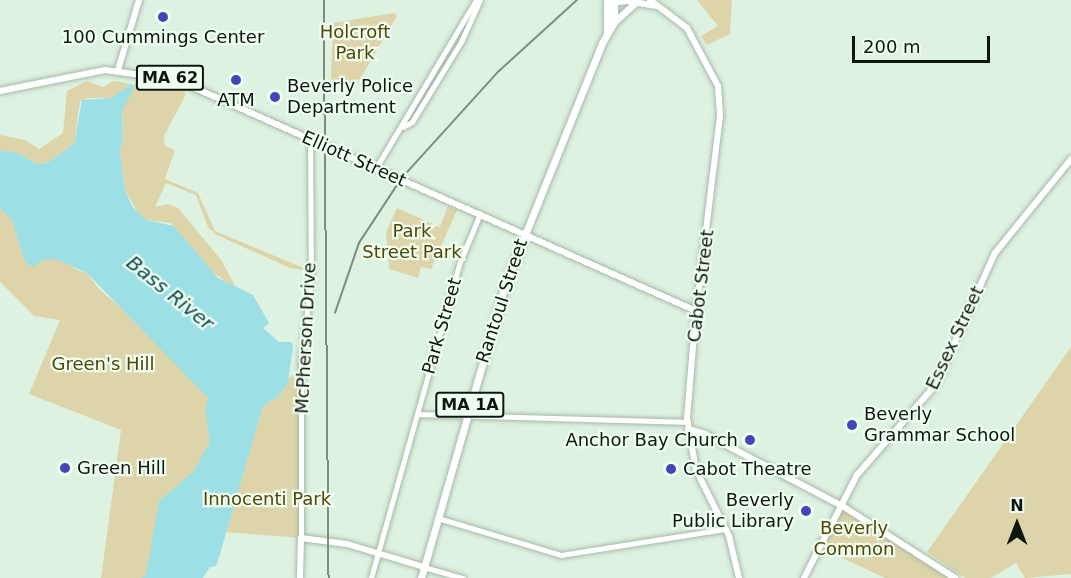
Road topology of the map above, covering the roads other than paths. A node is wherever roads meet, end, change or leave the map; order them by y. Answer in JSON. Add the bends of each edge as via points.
{"nodes":[{"id":1,"x":139,"y":0,"type":"edge"},
{"id":2,"x":478,"y":0,"type":"edge"},
{"id":3,"x":650,"y":0,"type":"edge"},
{"id":4,"x":611,"y":1,"type":"edge"},
{"id":5,"x":637,"y":1,"type":"edge"},
{"id":6,"x":659,"y":6,"type":"junction"},
{"id":7,"x":614,"y":22,"type":"junction"},
{"id":8,"x":607,"y":32,"type":"junction"},
{"id":9,"x":118,"y":70,"type":"junction"},
{"id":10,"x":0,"y":91,"type":"edge"},
{"id":11,"x":403,"y":127,"type":"junction"},
{"id":12,"x":309,"y":139,"type":"junction"},
{"id":13,"x":1071,"y":159,"type":"edge"},
{"id":14,"x":376,"y":168,"type":"junction"},
{"id":15,"x":480,"y":214,"type":"junction"},
{"id":16,"x":524,"y":234,"type":"junction"},
{"id":17,"x":696,"y":312,"type":"junction"},
{"id":18,"x":417,"y":414,"type":"junction"},
{"id":19,"x":467,"y":416,"type":"junction"},
{"id":20,"x":688,"y":426,"type":"junction"},
{"id":21,"x":690,"y":440,"type":"junction"},
{"id":22,"x":716,"y":441,"type":"junction"},
{"id":23,"x":842,"y":506,"type":"junction"},
{"id":24,"x":438,"y":518,"type":"junction"},
{"id":25,"x":726,"y":529,"type":"junction"},
{"id":26,"x":301,"y":538,"type":"junction"},
{"id":27,"x":376,"y":553,"type":"junction"},
{"id":28,"x":424,"y":567,"type":"junction"},
{"id":29,"x":300,"y":578,"type":"edge"},
{"id":30,"x":371,"y":578,"type":"edge"},
{"id":31,"x":422,"y":578,"type":"edge"},
{"id":32,"x":463,"y":578,"type":"edge"},
{"id":33,"x":739,"y":578,"type":"edge"},
{"id":34,"x":804,"y":578,"type":"edge"},
{"id":35,"x":955,"y":578,"type":"edge"}],
"edges":[{"from":1,"to":9,"type":"main road"},
{"from":2,"to":11,"type":"street"},
{"from":2,"to":11,"type":"street","via":[[461,42],[412,122]]},
{"from":3,"to":6,"type":"main road","name":"Cabot Street"},
{"from":4,"to":5,"type":"main road","name":"Cabot Street"},
{"from":4,"to":7,"type":"highway"},
{"from":4,"to":8,"type":"highway","name":"Rantoul Street","number":"MA 1A"},
{"from":5,"to":6,"type":"main road","name":"Cabot Street"},
{"from":5,"to":7,"type":"highway","name":"Rantoul Street"},
{"from":6,"to":17,"type":"main road","name":"Cabot Street","via":[[696,40],[719,93],[715,173]]},
{"from":7,"to":8,"type":"highway","name":"Rantoul Street","number":"MA 1A"},
{"from":8,"to":16,"type":"highway","name":"Rantoul Street","number":"MA 1A"},
{"from":9,"to":10,"type":"main road","name":"Elliott Street","number":"MA 62","via":[[91,70]]},
{"from":9,"to":12,"type":"main road","name":"Elliott Street","number":"MA 62","via":[[177,80]]},
{"from":11,"to":14,"type":"street"},
{"from":12,"to":14,"type":"main road","name":"Elliott Street","number":"MA 62"},
{"from":12,"to":26,"type":"street","name":"McPherson Drive","via":[[311,281],[301,367]]},
{"from":13,"to":23,"type":"main road","name":"Essex Street","via":[[995,253],[936,384],[861,470]]},
{"from":14,"to":15,"type":"main road","name":"Elliott Street","number":"MA 62"},
{"from":15,"to":16,"type":"main road","name":"Elliott Street","number":"MA 62"},
{"from":15,"to":18,"type":"street","name":"Park Street","via":[[460,262]]},
{"from":16,"to":17,"type":"main road","name":"Elliott Street","number":"MA 62"},
{"from":16,"to":19,"type":"highway","name":"Rantoul Street","number":"MA 1A","via":[[503,289]]},
{"from":17,"to":20,"type":"main road","name":"Cabot Street"},
{"from":18,"to":19,"type":"street"},
{"from":18,"to":27,"type":"street","name":"Park Street"},
{"from":19,"to":20,"type":"street"},
{"from":19,"to":24,"type":"highway","name":"Rantoul Street","number":"MA 1A"},
{"from":20,"to":21,"type":"main road","name":"Cabot Street"},
{"from":20,"to":22,"type":"main road"},
{"from":21,"to":22,"type":"main road"},
{"from":21,"to":25,"type":"main road","name":"Cabot Street","via":[[700,480]]},
{"from":22,"to":23,"type":"main road"},
{"from":23,"to":34,"type":"main road","name":"Essex Street"},
{"from":23,"to":35,"type":"main road"},
{"from":24,"to":25,"type":"street","via":[[561,555]]},
{"from":24,"to":28,"type":"highway","name":"Rantoul Street","number":"MA 1A"},
{"from":25,"to":33,"type":"main road","name":"Cabot Street"},
{"from":26,"to":27,"type":"main road"},
{"from":26,"to":29,"type":"main road"},
{"from":27,"to":28,"type":"main road"},
{"from":27,"to":30,"type":"street","name":"Park Street"},
{"from":28,"to":31,"type":"highway","name":"Rantoul Street","number":"MA 1A"},
{"from":28,"to":32,"type":"street"}]}
